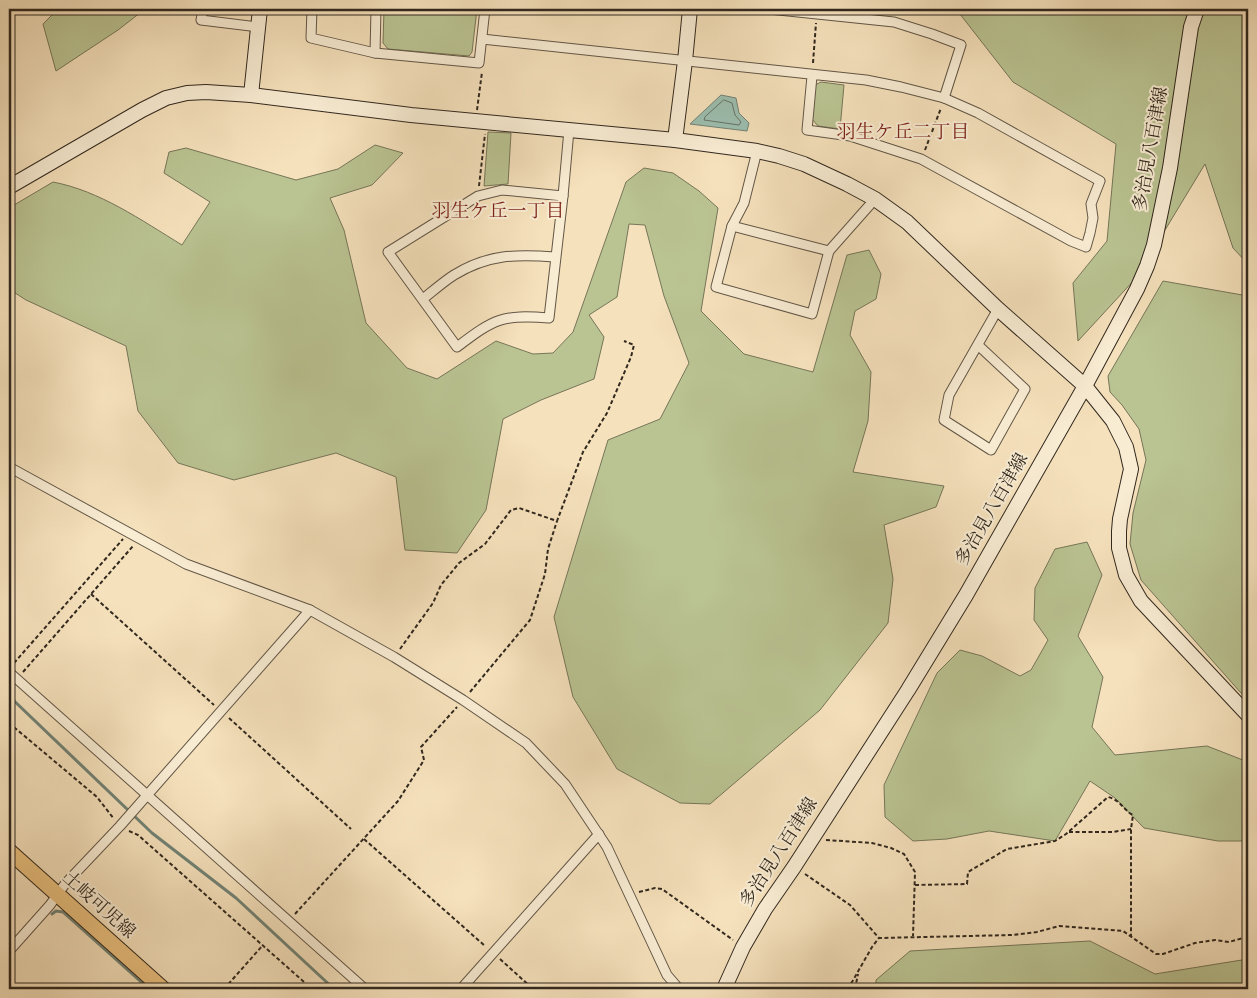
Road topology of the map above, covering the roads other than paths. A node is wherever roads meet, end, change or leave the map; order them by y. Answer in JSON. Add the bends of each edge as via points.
{"nodes":[{"id":1,"x":202,"y":9,"type":"edge"},
{"id":2,"x":260,"y":9,"type":"edge"},
{"id":3,"x":312,"y":9,"type":"edge"},
{"id":4,"x":376,"y":9,"type":"edge"},
{"id":5,"x":485,"y":9,"type":"edge"},
{"id":6,"x":690,"y":9,"type":"edge"},
{"id":7,"x":769,"y":9,"type":"edge"},
{"id":8,"x":1197,"y":9,"type":"edge"},
{"id":9,"x":258,"y":27,"type":"junction"},
{"id":10,"x":482,"y":39,"type":"junction"},
{"id":11,"x":375,"y":53,"type":"junction"},
{"id":12,"x":685,"y":61,"type":"junction"},
{"id":13,"x":812,"y":76,"type":"junction"},
{"id":14,"x":251,"y":95,"type":"junction"},
{"id":15,"x":944,"y":98,"type":"junction"},
{"id":16,"x":569,"y":130,"type":"junction"},
{"id":17,"x":675,"y":140,"type":"junction"},
{"id":18,"x":756,"y":151,"type":"junction"},
{"id":19,"x":9,"y":187,"type":"edge"},
{"id":20,"x":563,"y":196,"type":"junction"},
{"id":21,"x":875,"y":199,"type":"junction"},
{"id":22,"x":732,"y":226,"type":"junction"},
{"id":23,"x":829,"y":251,"type":"junction"},
{"id":24,"x":555,"y":257,"type":"junction"},
{"id":25,"x":423,"y":299,"type":"junction"},
{"id":26,"x":998,"y":310,"type":"junction"},
{"id":27,"x":978,"y":346,"type":"junction"},
{"id":28,"x":1085,"y":386,"type":"junction"},
{"id":29,"x":9,"y":467,"type":"edge"},
{"id":30,"x":310,"y":610,"type":"junction"},
{"id":31,"x":9,"y":670,"type":"edge"},
{"id":32,"x":1248,"y":715,"type":"edge"},
{"id":33,"x":146,"y":795,"type":"junction"},
{"id":34,"x":599,"y":834,"type":"junction"},
{"id":35,"x":9,"y":852,"type":"edge"},
{"id":36,"x":58,"y":895,"type":"junction"},
{"id":37,"x":9,"y":951,"type":"edge"},
{"id":38,"x":163,"y":989,"type":"edge"},
{"id":39,"x":366,"y":989,"type":"edge"},
{"id":40,"x":461,"y":989,"type":"edge"},
{"id":41,"x":680,"y":989,"type":"edge"},
{"id":42,"x":724,"y":989,"type":"edge"}],
"edges":[{"from":1,"to":9,"type":"street","via":[[201,20]]},
{"from":2,"to":9,"type":"street"},
{"from":3,"to":11,"type":"street","via":[[312,38]]},
{"from":4,"to":11,"type":"street"},
{"from":5,"to":10,"type":"street"},
{"from":6,"to":12,"type":"street"},
{"from":7,"to":15,"type":"street","via":[[894,22],[961,45]]},
{"from":8,"to":28,"type":"street","name":"多治見八百津線","via":[[1191,27],[1170,168],[1148,266]]},
{"from":9,"to":14,"type":"street"},
{"from":10,"to":11,"type":"street","via":[[479,63]]},
{"from":10,"to":12,"type":"street"},
{"from":12,"to":13,"type":"street"},
{"from":12,"to":17,"type":"street"},
{"from":13,"to":15,"type":"street","via":[[866,80]]},
{"from":13,"to":15,"type":"street","via":[[807,130],[850,136],[921,160],[1086,247],[1093,218],[1091,204],[1100,181],[978,113]]},
{"from":14,"to":16,"type":"street"},
{"from":14,"to":19,"type":"street","via":[[206,92],[166,98]]},
{"from":16,"to":17,"type":"street"},
{"from":16,"to":20,"type":"street"},
{"from":17,"to":18,"type":"street"},
{"from":18,"to":21,"type":"street","via":[[804,164]]},
{"from":18,"to":22,"type":"street","via":[[744,203]]},
{"from":20,"to":24,"type":"street"},
{"from":20,"to":25,"type":"street","via":[[502,190],[478,196],[388,252]]},
{"from":21,"to":23,"type":"street"},
{"from":21,"to":26,"type":"street","via":[[907,222]]},
{"from":22,"to":23,"type":"street"},
{"from":22,"to":23,"type":"street","via":[[716,287],[812,314]]},
{"from":24,"to":25,"type":"street","via":[[524,254],[488,260],[453,275]]},
{"from":24,"to":25,"type":"street","via":[[549,318],[522,316],[500,320],[457,347]]},
{"from":26,"to":27,"type":"street"},
{"from":26,"to":28,"type":"street"},
{"from":27,"to":27,"type":"street","via":[[949,395],[944,420],[991,450],[1025,389]]},
{"from":28,"to":32,"type":"street","via":[[1113,421],[1126,447],[1131,469],[1119,531],[1119,548],[1126,575],[1141,601]]},
{"from":28,"to":42,"type":"street","name":"多治見八百津線","via":[[908,690],[765,909]]},
{"from":29,"to":30,"type":"street","via":[[186,564]]},
{"from":30,"to":33,"type":"street"},
{"from":30,"to":34,"type":"street","via":[[394,657],[526,743],[565,784]]},
{"from":31,"to":33,"type":"street"},
{"from":33,"to":36,"type":"street"},
{"from":33,"to":39,"type":"street"},
{"from":34,"to":40,"type":"street"},
{"from":34,"to":41,"type":"street","via":[[667,975]]},
{"from":35,"to":36,"type":"main road","name":"土岐可児線"},
{"from":36,"to":37,"type":"street"},
{"from":36,"to":38,"type":"main road","name":"土岐可児線"}]}
